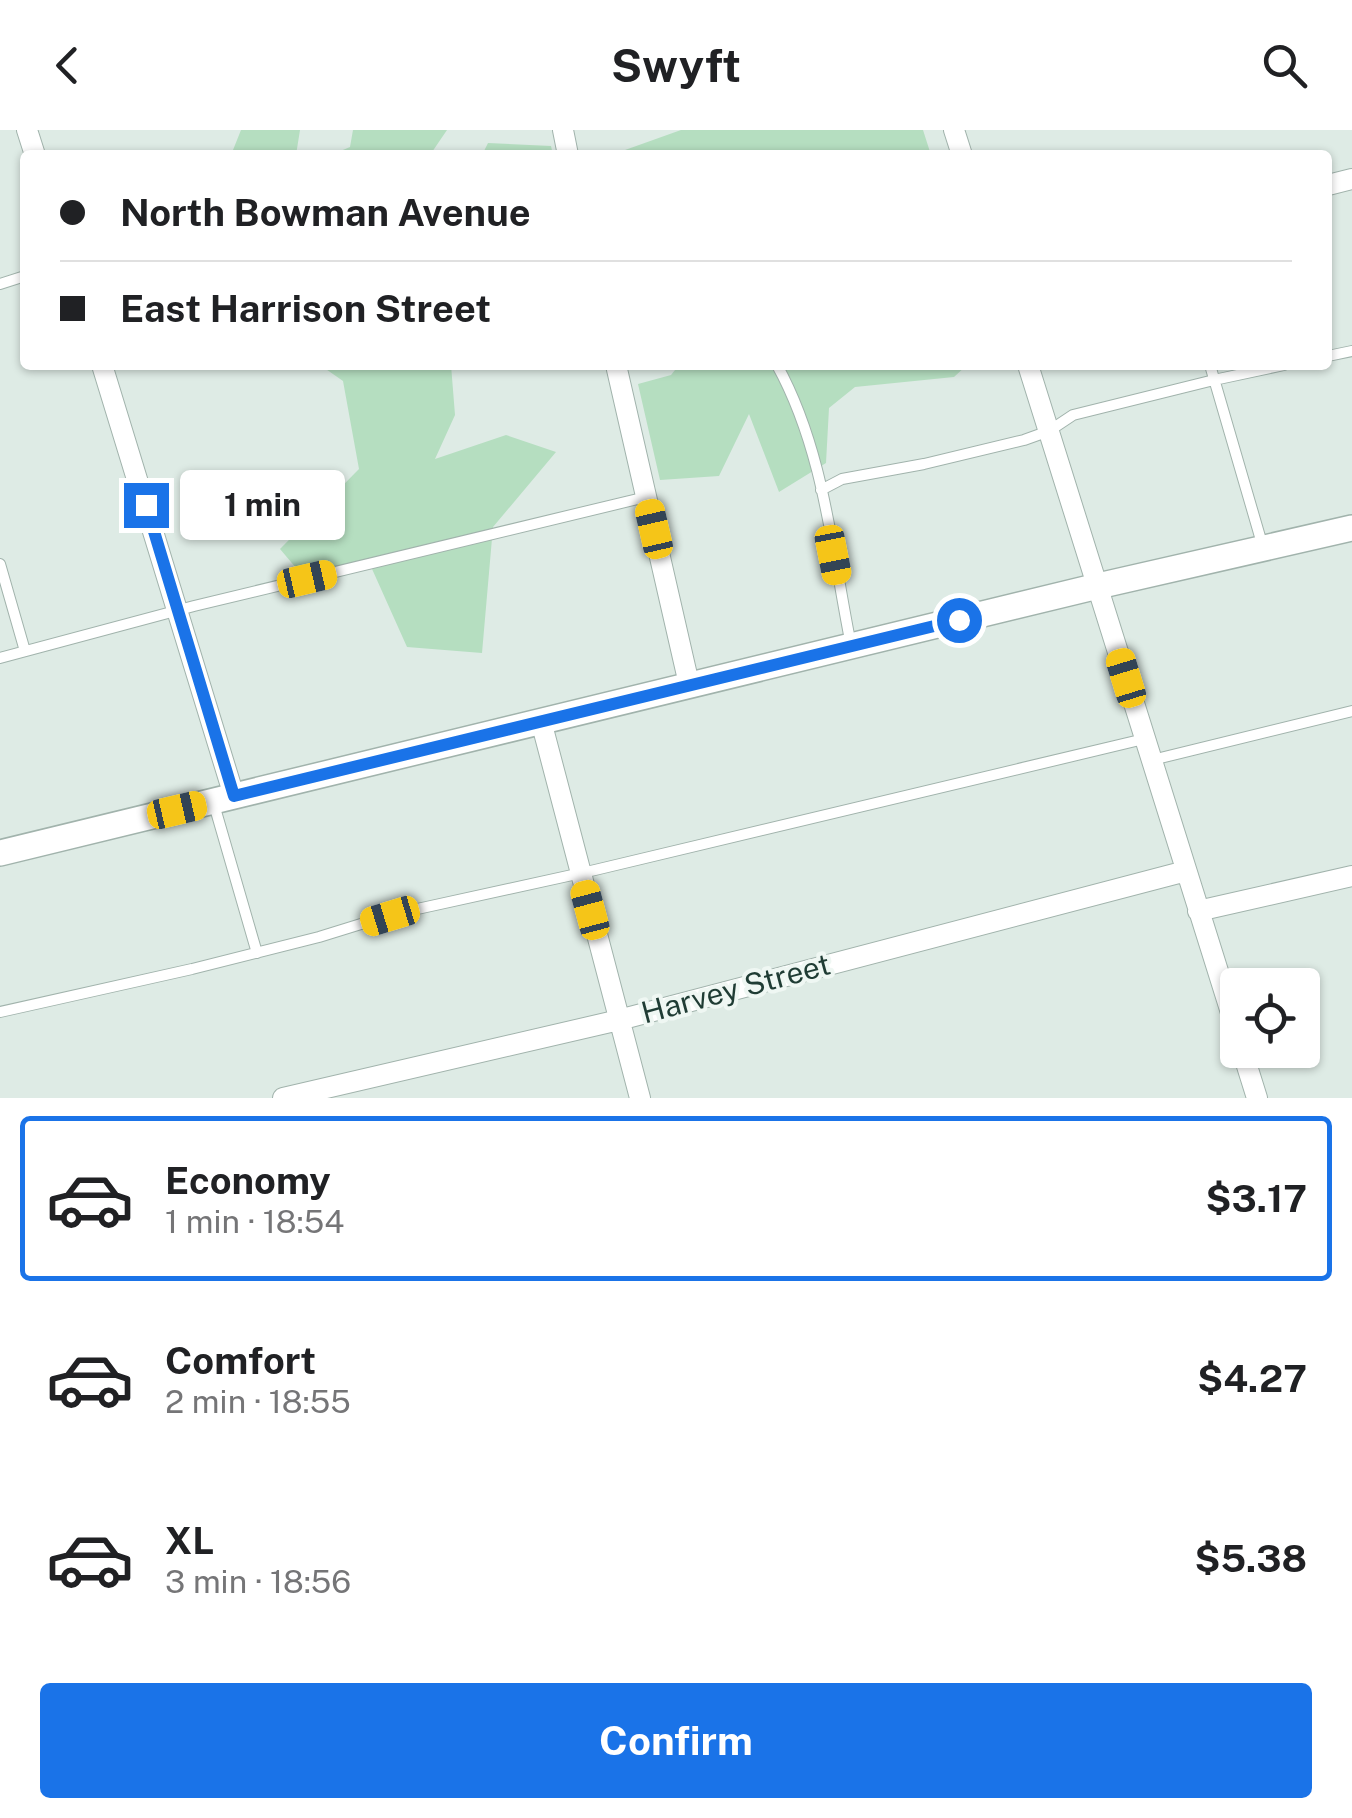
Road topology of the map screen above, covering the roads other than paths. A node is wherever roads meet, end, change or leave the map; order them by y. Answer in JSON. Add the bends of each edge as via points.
{"nodes":[{"id":1,"x":104,"y":370,"type":"edge"},
{"id":2,"x":617,"y":370,"type":"edge"},
{"id":3,"x":779,"y":370,"type":"edge"},
{"id":4,"x":1030,"y":370,"type":"edge"},
{"id":5,"x":1211,"y":370,"type":"edge"},
{"id":6,"x":1261,"y":370,"type":"edge"},
{"id":7,"x":1214,"y":380,"type":"junction"},
{"id":8,"x":1049,"y":430,"type":"junction"},
{"id":9,"x":821,"y":490,"type":"junction"},
{"id":10,"x":646,"y":497,"type":"junction"},
{"id":11,"x":1352,"y":528,"type":"edge"},
{"id":12,"x":1264,"y":548,"type":"junction"},
{"id":13,"x":0,"y":564,"type":"edge"},
{"id":14,"x":1098,"y":586,"type":"junction"},
{"id":15,"x":179,"y":610,"type":"junction"},
{"id":16,"x":851,"y":646,"type":"junction"},
{"id":17,"x":25,"y":651,"type":"junction"},
{"id":18,"x":0,"y":658,"type":"edge"},
{"id":19,"x":690,"y":684,"type":"junction"},
{"id":20,"x":1352,"y":711,"type":"edge"},
{"id":21,"x":541,"y":722,"type":"junction"},
{"id":22,"x":1145,"y":739,"type":"junction"},
{"id":23,"x":1152,"y":760,"type":"junction"},
{"id":24,"x":224,"y":799,"type":"junction"},
{"id":25,"x":0,"y":853,"type":"edge"},
{"id":26,"x":1186,"y":871,"type":"junction"},
{"id":27,"x":580,"y":873,"type":"junction"},
{"id":28,"x":1352,"y":876,"type":"edge"},
{"id":29,"x":1198,"y":912,"type":"junction"},
{"id":30,"x":257,"y":953,"type":"junction"},
{"id":31,"x":1220,"y":980,"type":"edge"},
{"id":32,"x":0,"y":1012,"type":"edge"},
{"id":33,"x":619,"y":1020,"type":"junction"},
{"id":34,"x":1248,"y":1068,"type":"edge"},
{"id":35,"x":283,"y":1098,"type":"edge"},
{"id":36,"x":640,"y":1098,"type":"edge"},
{"id":37,"x":1257,"y":1098,"type":"edge"}],
"edges":[{"from":1,"to":15,"type":"street"},
{"from":2,"to":10,"type":"street"},
{"from":3,"to":9,"type":"lane","via":[[796,404]]},
{"from":4,"to":8,"type":"street"},
{"from":5,"to":7,"type":"lane"},
{"from":6,"to":7,"type":"lane"},
{"from":7,"to":8,"type":"lane","via":[[1073,415]]},
{"from":7,"to":12,"type":"lane"},
{"from":8,"to":9,"type":"lane","via":[[842,479]]},
{"from":8,"to":14,"type":"street"},
{"from":9,"to":16,"type":"lane"},
{"from":10,"to":15,"type":"lane"},
{"from":10,"to":19,"type":"street"},
{"from":11,"to":12,"type":"street"},
{"from":12,"to":14,"type":"street"},
{"from":13,"to":17,"type":"lane"},
{"from":14,"to":16,"type":"street"},
{"from":14,"to":22,"type":"street"},
{"from":15,"to":17,"type":"lane"},
{"from":15,"to":24,"type":"street"},
{"from":16,"to":19,"type":"street"},
{"from":17,"to":18,"type":"lane"},
{"from":19,"to":21,"type":"street"},
{"from":20,"to":23,"type":"lane"},
{"from":21,"to":24,"type":"street"},
{"from":21,"to":27,"type":"street"},
{"from":22,"to":23,"type":"street"},
{"from":22,"to":27,"type":"lane"},
{"from":23,"to":26,"type":"street"},
{"from":24,"to":25,"type":"street"},
{"from":24,"to":30,"type":"lane"},
{"from":26,"to":29,"type":"street"},
{"from":26,"to":33,"type":"street","name":"Harvey Street"},
{"from":27,"to":30,"type":"lane"},
{"from":27,"to":33,"type":"street"},
{"from":28,"to":29,"type":"street"},
{"from":29,"to":31,"type":"street"},
{"from":30,"to":32,"type":"lane"},
{"from":33,"to":35,"type":"street","name":"Harvey Street"},
{"from":33,"to":36,"type":"street"},
{"from":34,"to":37,"type":"street"}]}
